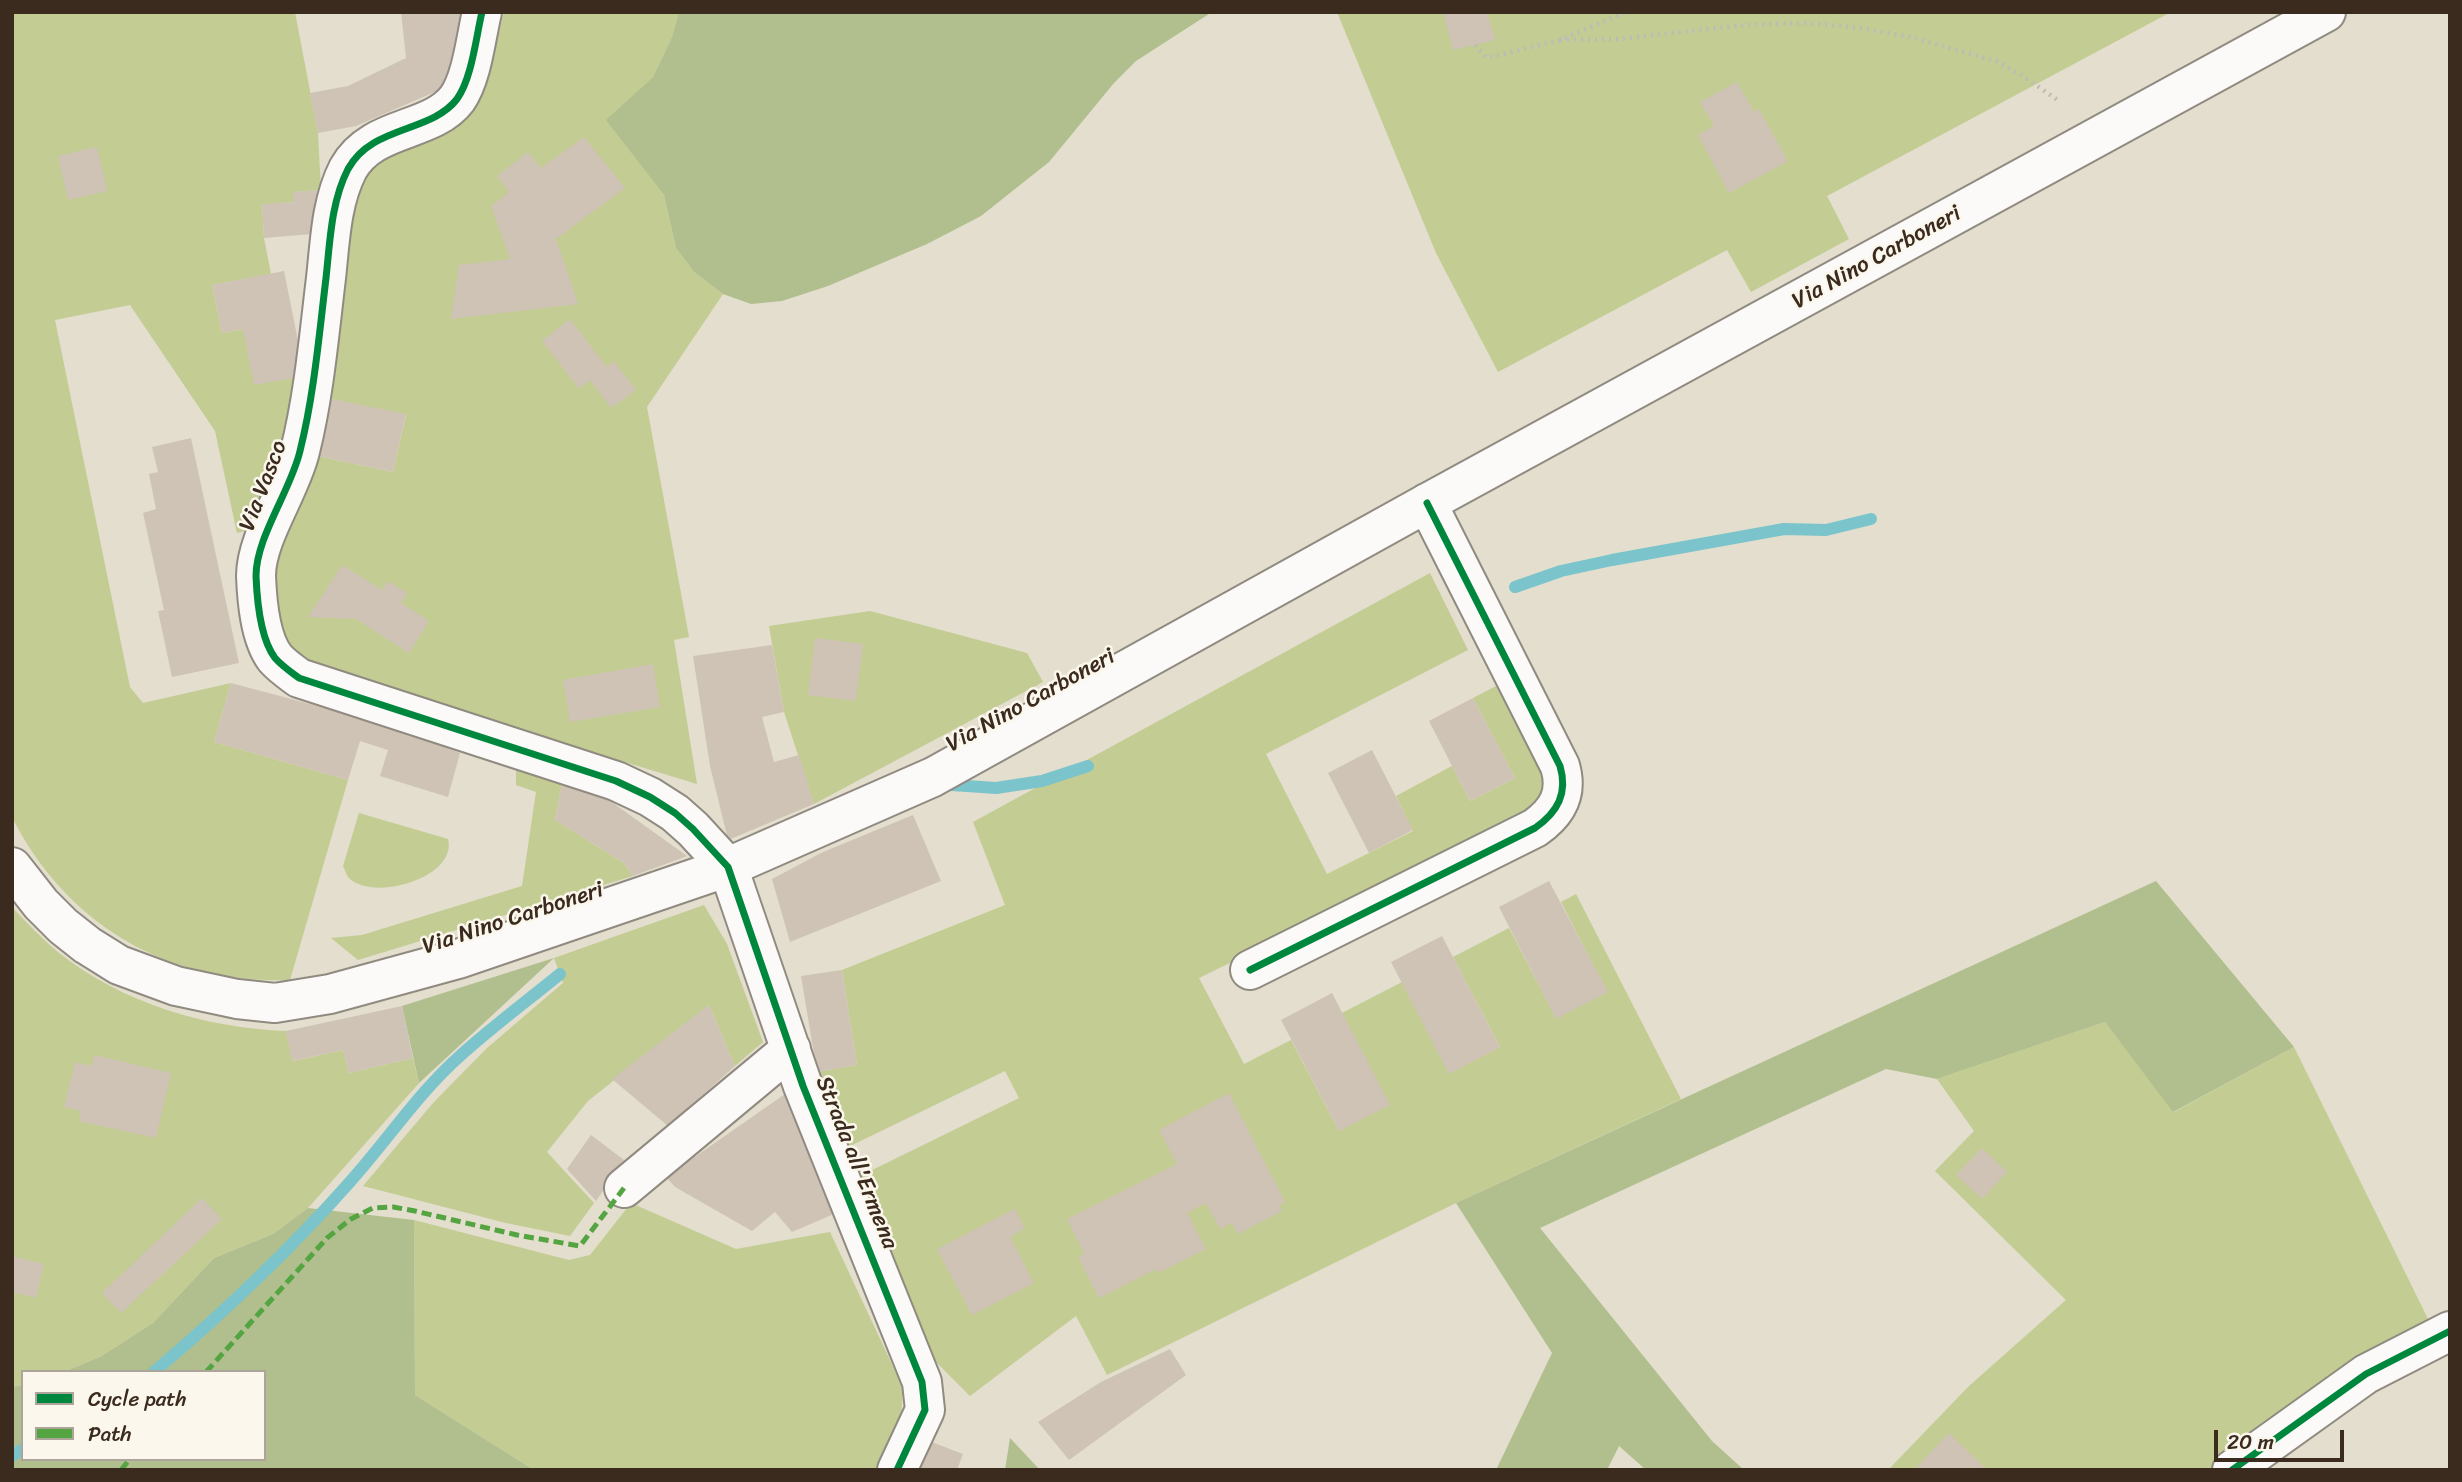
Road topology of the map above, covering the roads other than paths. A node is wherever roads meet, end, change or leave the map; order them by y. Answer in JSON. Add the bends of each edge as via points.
{"nodes":[{"id":1,"x":482,"y":12,"type":"edge"},
{"id":2,"x":2326,"y":12,"type":"edge"},
{"id":3,"x":1427,"y":503,"type":"junction"},
{"id":4,"x":12,"y":867,"type":"edge"},
{"id":5,"x":728,"y":867,"type":"junction"},
{"id":6,"x":1250,"y":970,"type":"dead end"},
{"id":7,"x":791,"y":1049,"type":"junction"},
{"id":8,"x":624,"y":1188,"type":"dead end"},
{"id":9,"x":2450,"y":1331,"type":"edge"},
{"id":10,"x":897,"y":1470,"type":"edge"},
{"id":11,"x":2232,"y":1470,"type":"edge"}],
"edges":[{"from":1,"to":5,"type":"street","name":"Via Vasco","via":[[465,83],[456,100],[362,150],[341,186],[302,444],[257,566],[266,637],[274,656],[299,678],[634,789],[675,813]]},
{"from":2,"to":3,"type":"street","name":"Via Nino Carboneri"},
{"from":3,"to":5,"type":"street","name":"Via Nino Carboneri","via":[[933,777]]},
{"from":3,"to":6,"type":"street","via":[[1559,766],[1561,801],[1535,828]]},
{"from":4,"to":5,"type":"street","name":"Via Nino Carboneri","via":[[63,926],[119,965],[176,986],[275,1003],[330,994],[458,960]]},
{"from":5,"to":7,"type":"street","name":"Strada all'Ermena"},
{"from":7,"to":8,"type":"street"},
{"from":7,"to":10,"type":"street","name":"Strada all'Ermena","via":[[922,1382],[925,1410]]},
{"from":9,"to":11,"type":"street","via":[[2366,1374]]}]}
